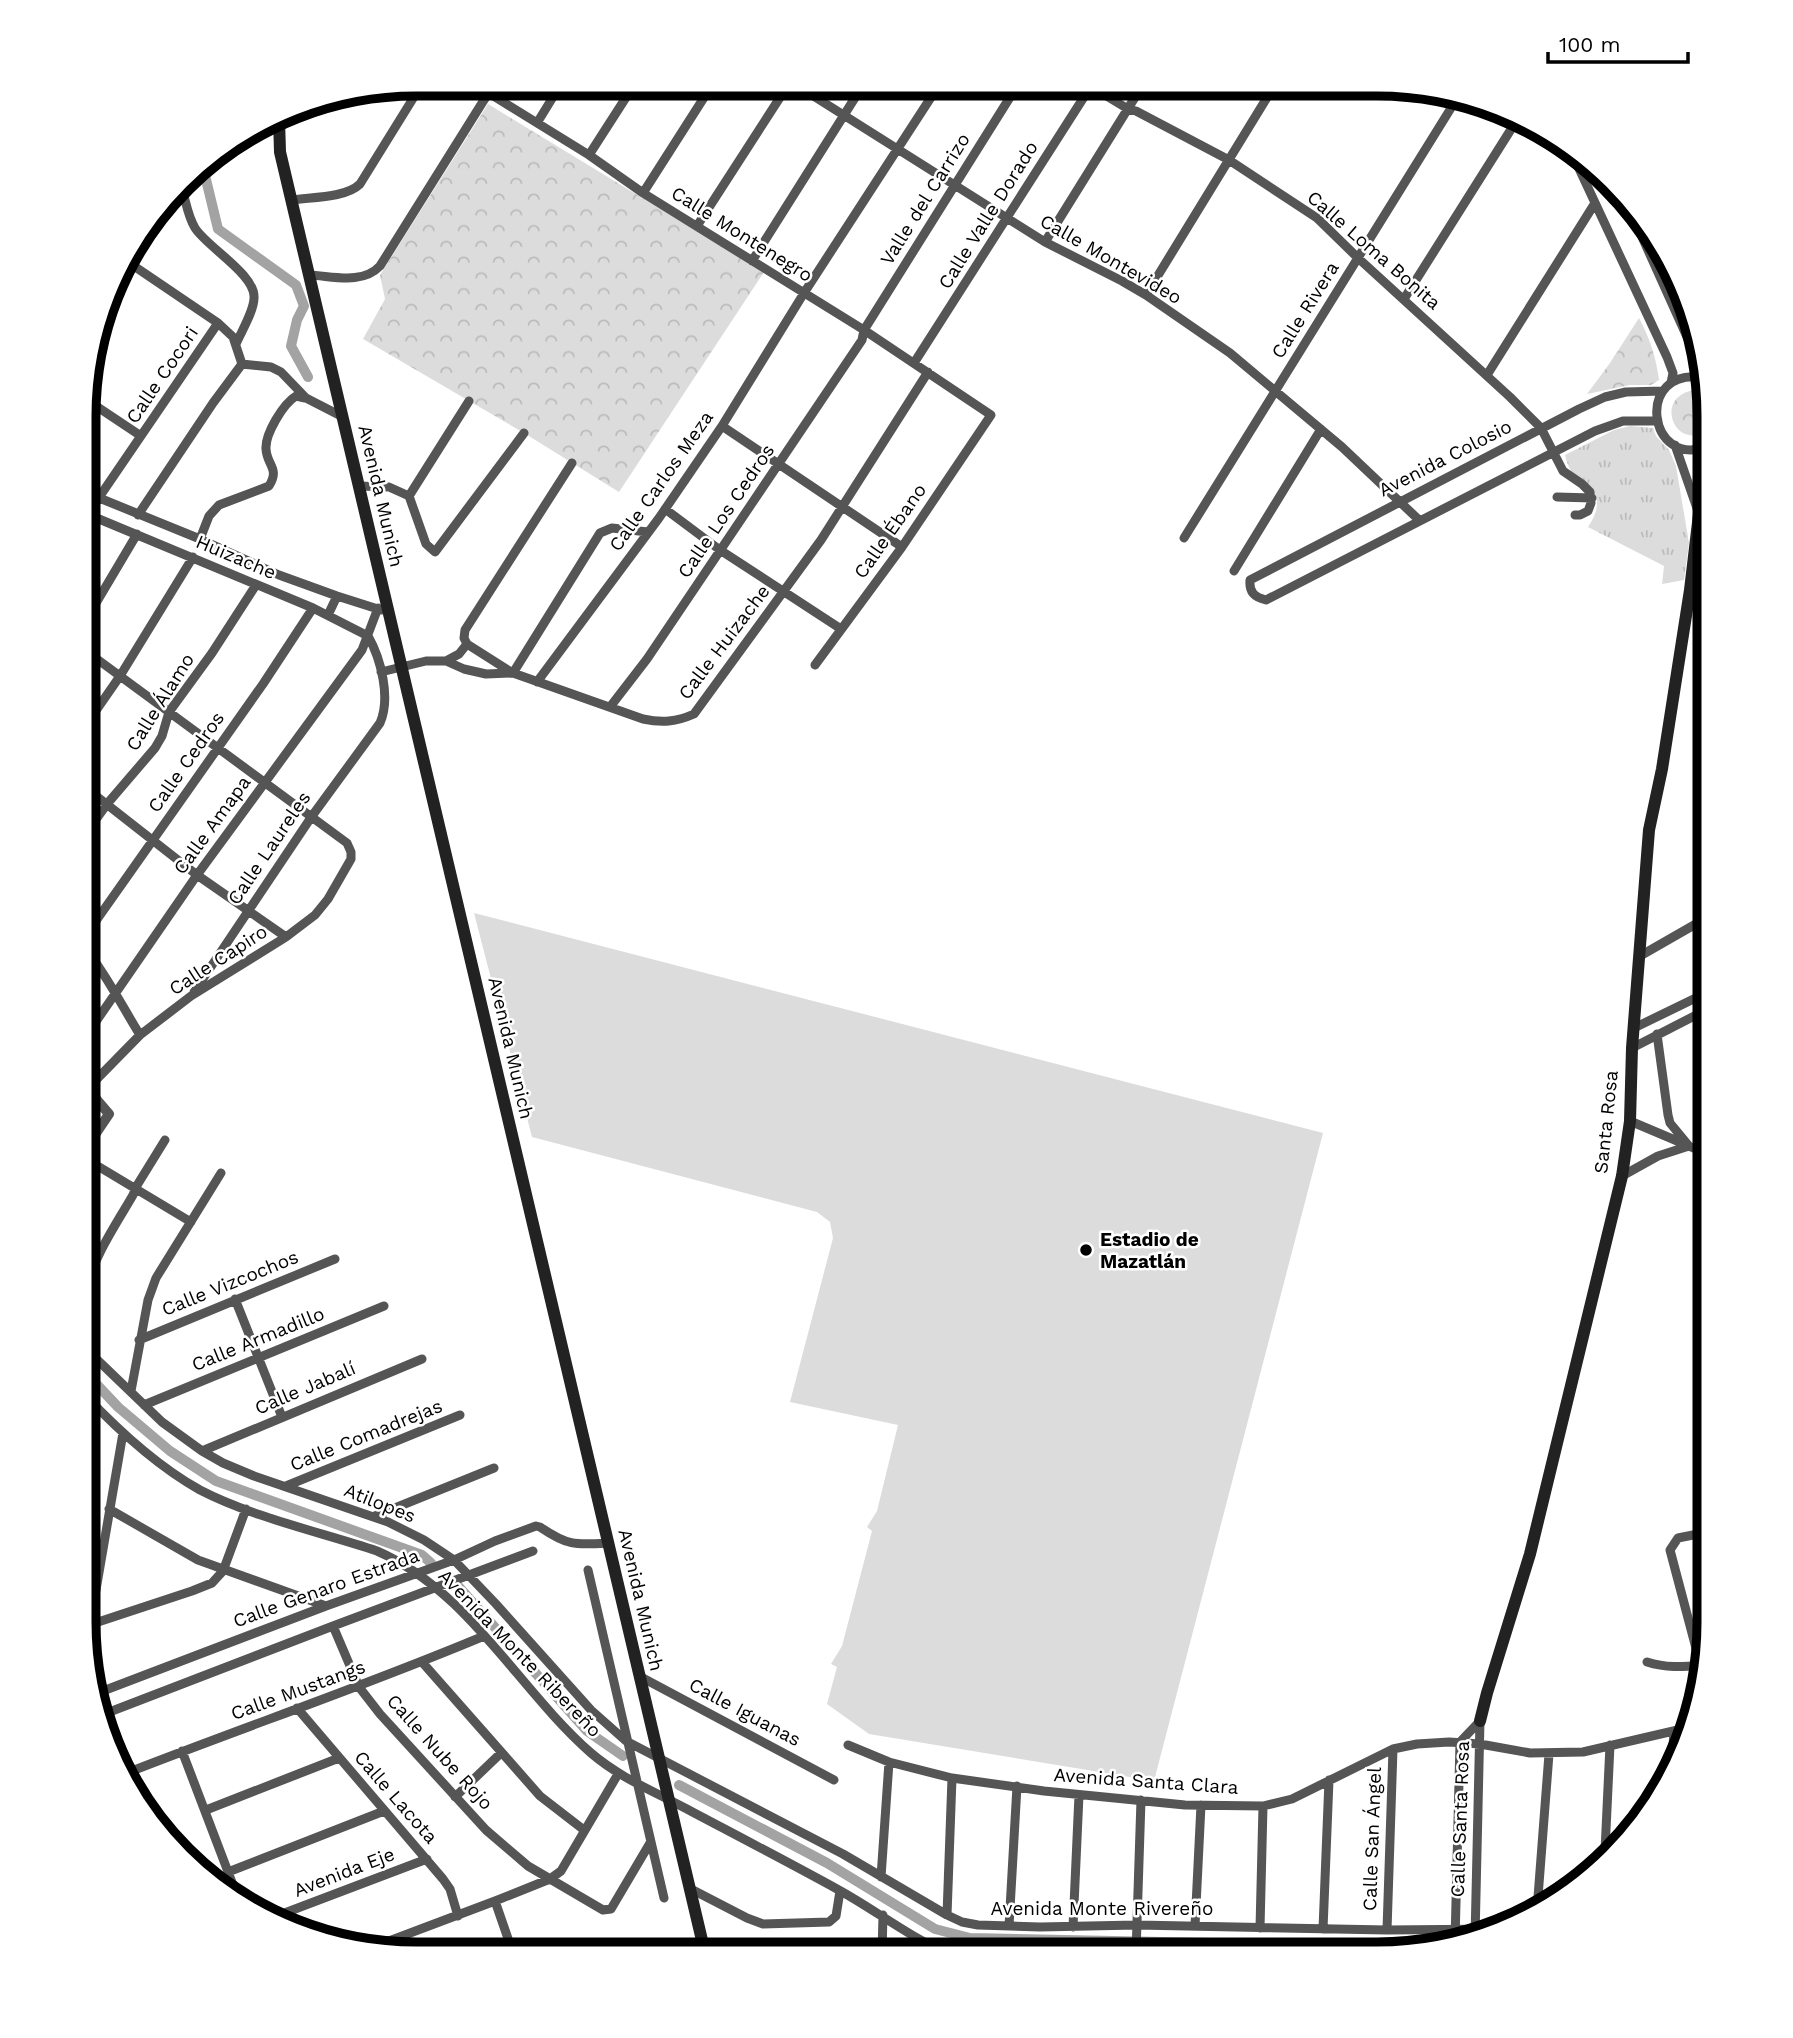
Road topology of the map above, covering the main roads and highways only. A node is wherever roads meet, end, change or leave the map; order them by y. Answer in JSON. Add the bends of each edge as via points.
{"nodes":[{"id":1,"x":278,"y":128,"type":"edge"},
{"id":2,"x":271,"y":131,"type":"edge"},
{"id":3,"x":280,"y":152,"type":"junction"},
{"id":4,"x":1697,"y":552,"type":"edge"},
{"id":5,"x":1480,"y":1721,"type":"road end"},
{"id":6,"x":702,"y":1942,"type":"edge"}],
"edges":[{"from":1,"to":3,"type":"main road"},
{"from":2,"to":3,"type":"main road"},
{"from":3,"to":6,"type":"main road","name":"Avenida Munich","via":[[384,612],[401,666]]},
{"from":4,"to":5,"type":"main road","name":"Santa Rosa","via":[[1649,831],[1630,1121],[1622,1175],[1530,1554]]}]}
